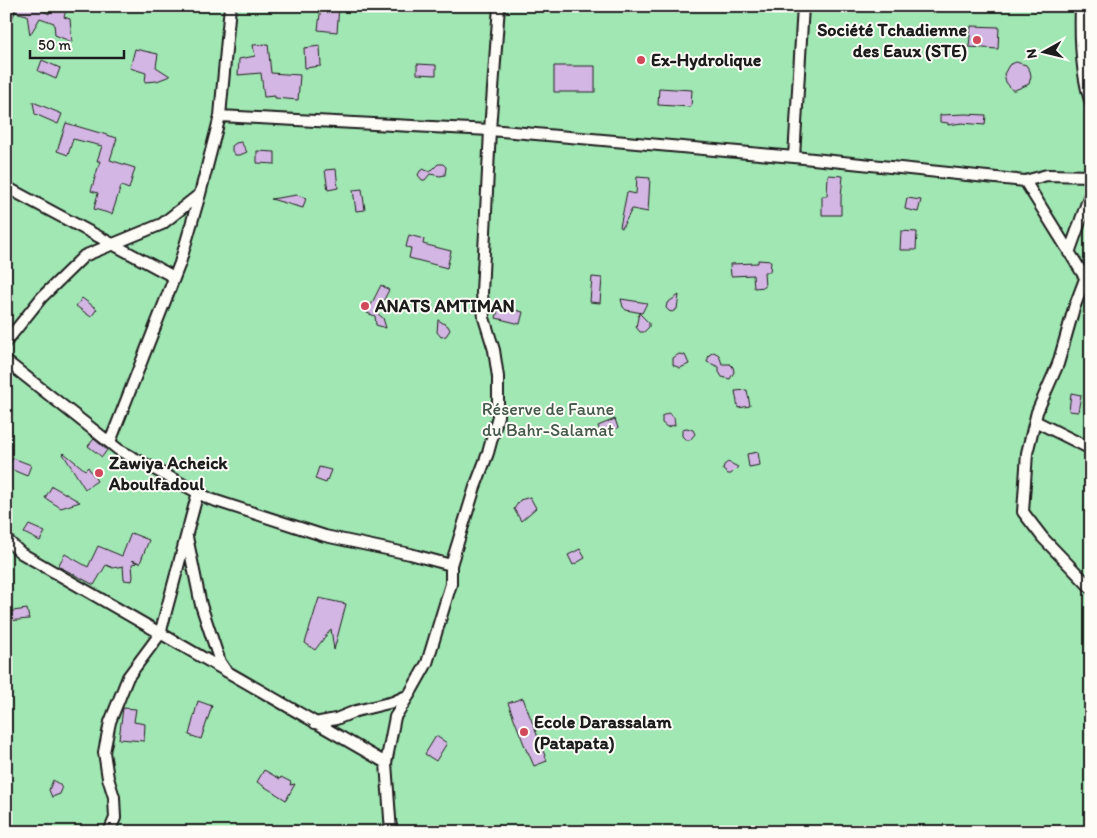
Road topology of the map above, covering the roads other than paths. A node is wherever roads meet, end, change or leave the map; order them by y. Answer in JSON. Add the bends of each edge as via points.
{"nodes":[{"id":1,"x":10,"y":6,"type":"edge"},
{"id":2,"x":230,"y":6,"type":"edge"},
{"id":3,"x":499,"y":6,"type":"edge"},
{"id":4,"x":803,"y":6,"type":"edge"},
{"id":5,"x":1082,"y":6,"type":"edge"},
{"id":6,"x":6,"y":17,"type":"edge"},
{"id":7,"x":1091,"y":103,"type":"edge"},
{"id":8,"x":220,"y":116,"type":"junction"},
{"id":9,"x":490,"y":130,"type":"junction"},
{"id":10,"x":794,"y":157,"type":"junction"},
{"id":11,"x":1091,"y":176,"type":"edge"},
{"id":12,"x":1025,"y":181,"type":"junction"},
{"id":13,"x":6,"y":187,"type":"edge"},
{"id":14,"x":1090,"y":190,"type":"edge"},
{"id":15,"x":200,"y":194,"type":"junction"},
{"id":16,"x":113,"y":244,"type":"junction"},
{"id":17,"x":1069,"y":252,"type":"junction"},
{"id":18,"x":174,"y":277,"type":"junction"},
{"id":19,"x":1088,"y":283,"type":"edge"},
{"id":20,"x":6,"y":342,"type":"edge"},
{"id":21,"x":6,"y":361,"type":"edge"},
{"id":22,"x":1034,"y":422,"type":"junction"},
{"id":23,"x":110,"y":442,"type":"junction"},
{"id":24,"x":1091,"y":449,"type":"edge"},
{"id":25,"x":198,"y":492,"type":"junction"},
{"id":26,"x":187,"y":533,"type":"junction"},
{"id":27,"x":6,"y":539,"type":"edge"},
{"id":28,"x":451,"y":565,"type":"junction"},
{"id":29,"x":1091,"y":588,"type":"edge"},
{"id":30,"x":160,"y":634,"type":"junction"},
{"id":31,"x":226,"y":672,"type":"junction"},
{"id":32,"x":409,"y":695,"type":"junction"},
{"id":33,"x":315,"y":723,"type":"junction"},
{"id":34,"x":386,"y":763,"type":"junction"},
{"id":35,"x":391,"y":831,"type":"edge"},
{"id":36,"x":109,"y":832,"type":"edge"}],
"edges":[{"from":1,"to":6,"type":"street"},
{"from":2,"to":8,"type":"street"},
{"from":3,"to":9,"type":"street"},
{"from":4,"to":10,"type":"street"},
{"from":5,"to":7,"type":"street","via":[[1085,76]]},
{"from":8,"to":9,"type":"street"},
{"from":8,"to":15,"type":"street"},
{"from":9,"to":10,"type":"street"},
{"from":9,"to":28,"type":"street","via":[[482,294],[484,318],[498,377],[498,416]]},
{"from":10,"to":12,"type":"street"},
{"from":11,"to":12,"type":"street","via":[[1047,175]]},
{"from":12,"to":17,"type":"street"},
{"from":13,"to":16,"type":"street"},
{"from":14,"to":17,"type":"street"},
{"from":15,"to":16,"type":"street","via":[[162,224]]},
{"from":15,"to":18,"type":"street"},
{"from":16,"to":18,"type":"street"},
{"from":16,"to":20,"type":"street","via":[[84,256],[42,297]]},
{"from":17,"to":19,"type":"street"},
{"from":18,"to":23,"type":"street"},
{"from":19,"to":22,"type":"street","via":[[1074,308],[1058,364]]},
{"from":21,"to":23,"type":"street"},
{"from":22,"to":24,"type":"street"},
{"from":22,"to":29,"type":"street","via":[[1027,453],[1023,512]]},
{"from":23,"to":25,"type":"street"},
{"from":25,"to":26,"type":"street"},
{"from":25,"to":28,"type":"street","via":[[210,499],[325,536]]},
{"from":26,"to":30,"type":"street"},
{"from":26,"to":31,"type":"street","via":[[202,605]]},
{"from":27,"to":30,"type":"street","via":[[22,553]]},
{"from":28,"to":32,"type":"street","via":[[451,584],[427,663]]},
{"from":30,"to":31,"type":"street"},
{"from":30,"to":36,"type":"street","via":[[128,677],[110,722],[104,752],[114,796],[115,818]]},
{"from":31,"to":33,"type":"street"},
{"from":32,"to":33,"type":"street"},
{"from":32,"to":34,"type":"street","via":[[395,717]]},
{"from":33,"to":34,"type":"street"},
{"from":34,"to":35,"type":"street"}]}
